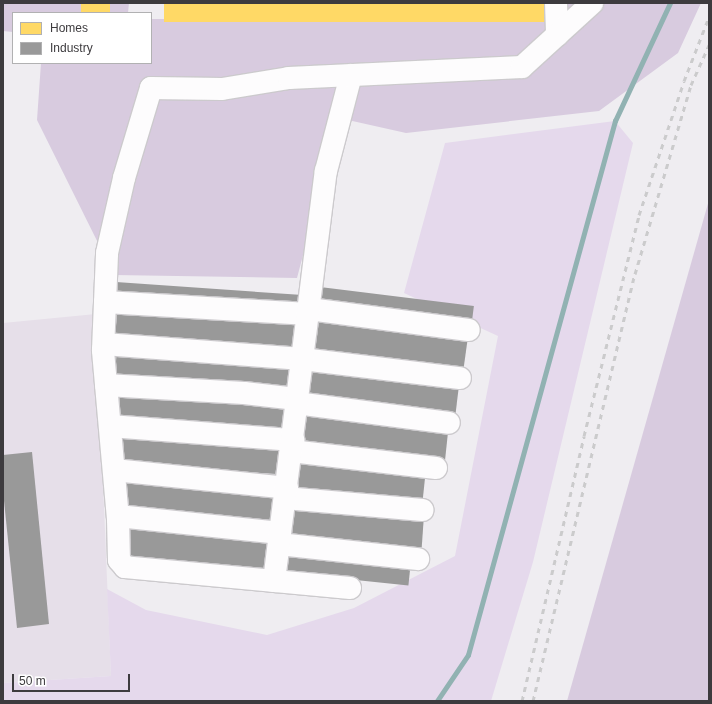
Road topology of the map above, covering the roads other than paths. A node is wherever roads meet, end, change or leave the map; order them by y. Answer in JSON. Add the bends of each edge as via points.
{"nodes":[{"id":1,"x":556,"y":3,"type":"edge"},
{"id":2,"x":592,"y":3,"type":"edge"},
{"id":3,"x":557,"y":35,"type":"junction"},
{"id":4,"x":351,"y":75,"type":"junction"},
{"id":5,"x":105,"y":302,"type":"junction"},
{"id":6,"x":309,"y":312,"type":"junction"},
{"id":7,"x":469,"y":330,"type":"dead end"},
{"id":8,"x":104,"y":344,"type":"junction"},
{"id":9,"x":302,"y":358,"type":"junction"},
{"id":10,"x":460,"y":378,"type":"dead end"},
{"id":11,"x":106,"y":385,"type":"junction"},
{"id":12,"x":296,"y":401,"type":"junction"},
{"id":13,"x":449,"y":423,"type":"dead end"},
{"id":14,"x":110,"y":426,"type":"junction"},
{"id":15,"x":292,"y":445,"type":"junction"},
{"id":16,"x":436,"y":468,"type":"dead end"},
{"id":17,"x":114,"y":470,"type":"junction"},
{"id":18,"x":286,"y":493,"type":"junction"},
{"id":19,"x":422,"y":510,"type":"dead end"},
{"id":20,"x":118,"y":516,"type":"junction"},
{"id":21,"x":279,"y":538,"type":"junction"},
{"id":22,"x":418,"y":559,"type":"dead end"},
{"id":23,"x":274,"y":580,"type":"junction"},
{"id":24,"x":350,"y":588,"type":"dead end"}],
"edges":[{"from":1,"to":3,"type":"lane"},
{"from":2,"to":3,"type":"lane"},
{"from":3,"to":4,"type":"lane","via":[[522,67]]},
{"from":4,"to":5,"type":"lane","via":[[289,78],[222,89],[151,88],[133,143],[111,229]]},
{"from":4,"to":6,"type":"lane","via":[[326,171]]},
{"from":5,"to":6,"type":"lane"},
{"from":5,"to":8,"type":"lane"},
{"from":6,"to":7,"type":"lane"},
{"from":6,"to":9,"type":"lane"},
{"from":8,"to":9,"type":"lane"},
{"from":8,"to":11,"type":"lane"},
{"from":9,"to":10,"type":"lane"},
{"from":9,"to":12,"type":"lane"},
{"from":11,"to":12,"type":"lane","via":[[229,392]]},
{"from":11,"to":14,"type":"lane"},
{"from":12,"to":13,"type":"lane"},
{"from":12,"to":15,"type":"lane"},
{"from":14,"to":15,"type":"lane"},
{"from":14,"to":17,"type":"lane"},
{"from":15,"to":16,"type":"lane"},
{"from":15,"to":18,"type":"lane"},
{"from":17,"to":18,"type":"lane"},
{"from":17,"to":20,"type":"lane"},
{"from":18,"to":19,"type":"lane"},
{"from":18,"to":21,"type":"lane"},
{"from":20,"to":21,"type":"lane"},
{"from":20,"to":23,"type":"lane","via":[[119,560],[125,567]]},
{"from":21,"to":22,"type":"lane"},
{"from":21,"to":23,"type":"lane"},
{"from":23,"to":24,"type":"lane"}]}
